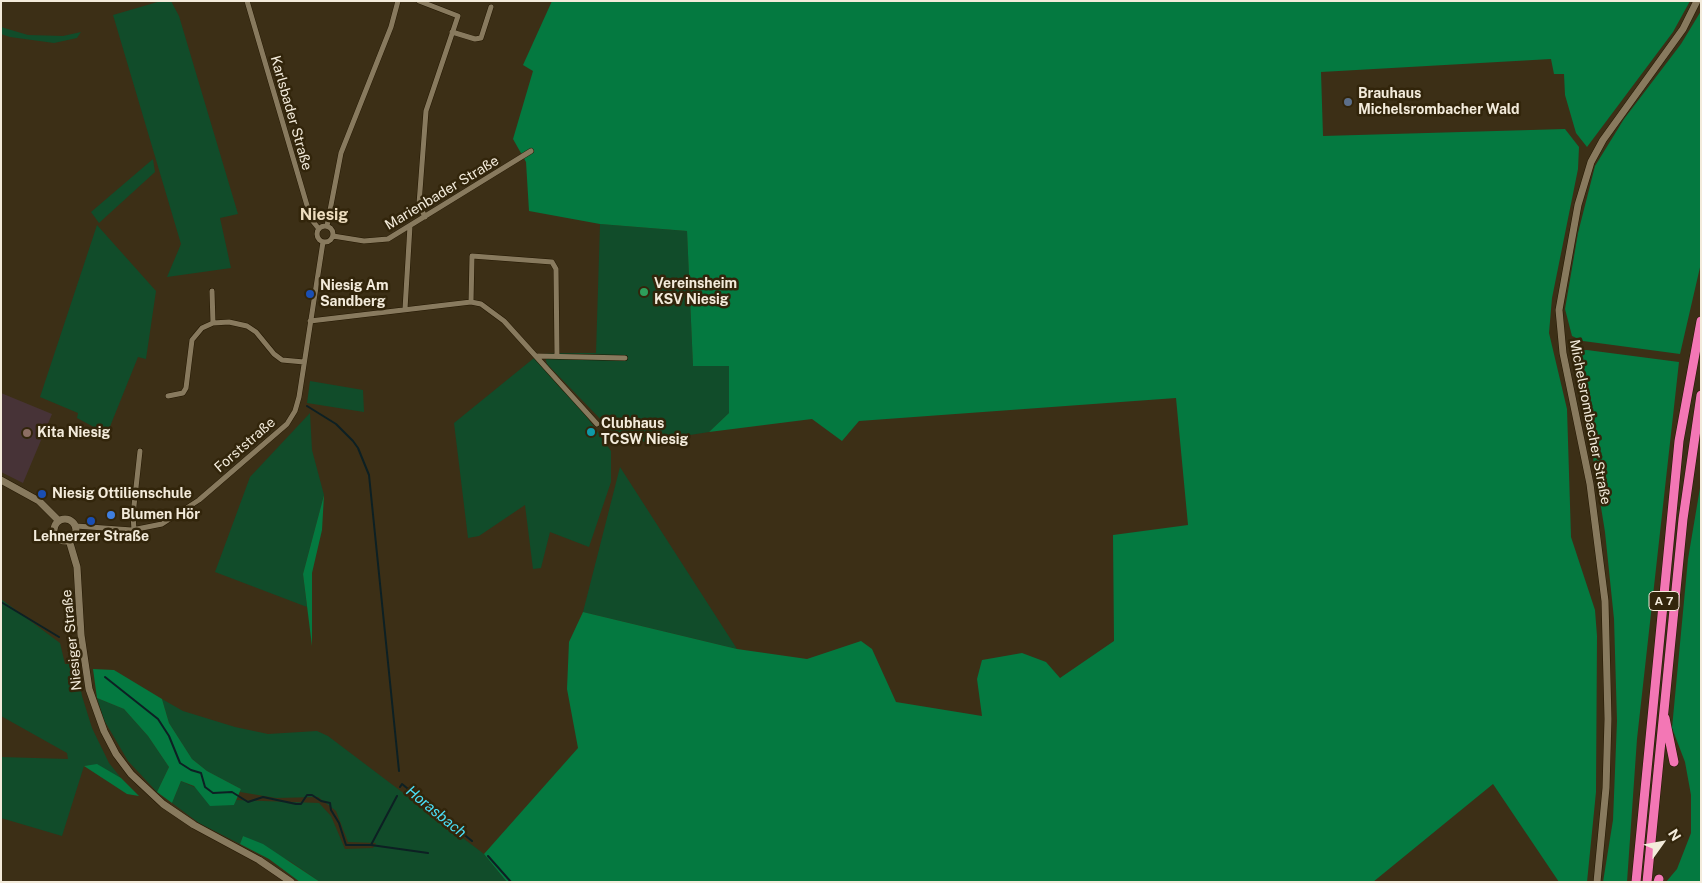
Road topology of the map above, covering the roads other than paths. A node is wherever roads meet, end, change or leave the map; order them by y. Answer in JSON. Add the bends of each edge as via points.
{"nodes":[{"id":1,"x":247,"y":1,"type":"edge"},
{"id":2,"x":398,"y":1,"type":"edge"},
{"id":3,"x":419,"y":1,"type":"edge"},
{"id":4,"x":1697,"y":1,"type":"edge"},
{"id":5,"x":491,"y":7,"type":"dead end"},
{"id":6,"x":452,"y":32,"type":"junction"},
{"id":7,"x":531,"y":152,"type":"dead end"},
{"id":8,"x":425,"y":217,"type":"junction"},
{"id":9,"x":327,"y":226,"type":"junction"},
{"id":10,"x":410,"y":226,"type":"junction"},
{"id":11,"x":319,"y":229,"type":"junction"},
{"id":12,"x":333,"y":236,"type":"junction"},
{"id":13,"x":323,"y":242,"type":"junction"},
{"id":14,"x":212,"y":291,"type":"dead end"},
{"id":15,"x":471,"y":302,"type":"junction"},
{"id":16,"x":405,"y":309,"type":"junction"},
{"id":17,"x":310,"y":321,"type":"junction"},
{"id":18,"x":1701,"y":321,"type":"edge"},
{"id":19,"x":213,"y":323,"type":"junction"},
{"id":20,"x":538,"y":356,"type":"junction"},
{"id":21,"x":557,"y":356,"type":"junction"},
{"id":22,"x":625,"y":358,"type":"dead end"},
{"id":23,"x":304,"y":362,"type":"junction"},
{"id":24,"x":1701,"y":395,"type":"edge"},
{"id":25,"x":168,"y":396,"type":"dead end"},
{"id":26,"x":597,"y":424,"type":"dead end"},
{"id":27,"x":140,"y":451,"type":"dead end"},
{"id":28,"x":1,"y":480,"type":"edge"},
{"id":29,"x":58,"y":520,"type":"junction"},
{"id":30,"x":76,"y":526,"type":"junction"},
{"id":31,"x":134,"y":530,"type":"junction"},
{"id":32,"x":69,"y":540,"type":"junction"},
{"id":33,"x":1663,"y":707,"type":"junction"},
{"id":34,"x":1674,"y":762,"type":"dead end"},
{"id":35,"x":291,"y":882,"type":"edge"},
{"id":36,"x":1597,"y":882,"type":"edge"},
{"id":37,"x":1636,"y":882,"type":"edge"},
{"id":38,"x":1647,"y":882,"type":"edge"}],
"edges":[{"from":1,"to":11,"type":"street","name":"Karlsbader Straße","via":[[311,219]]},
{"from":2,"to":9,"type":"street","via":[[391,27],[341,153]]},
{"from":3,"to":6,"type":"street","via":[[458,16]]},
{"from":4,"to":36,"type":"main road","name":"Michelsrombacher Straße","via":[[1674,42],[1603,140],[1591,162],[1578,205],[1559,310],[1562,347],[1590,484],[1605,601],[1608,718],[1606,788]]},
{"from":5,"to":6,"type":"street","via":[[481,38]]},
{"from":6,"to":8,"type":"street","via":[[426,111],[419,204]]},
{"from":7,"to":8,"type":"street","name":"Marienbader Straße"},
{"from":8,"to":10,"type":"street","name":"Marienbader Straße"},
{"from":9,"to":11,"type":"street"},
{"from":9,"to":12,"type":"street"},
{"from":10,"to":12,"type":"street","name":"Marienbader Straße","via":[[380,242]]},
{"from":10,"to":16,"type":"street"},
{"from":11,"to":13,"type":"street","via":[[318,238]]},
{"from":12,"to":13,"type":"street"},
{"from":13,"to":17,"type":"street","name":"Forststraße"},
{"from":14,"to":19,"type":"street"},
{"from":15,"to":16,"type":"street"},
{"from":15,"to":20,"type":"street","via":[[481,304],[497,315]]},
{"from":15,"to":21,"type":"street","via":[[472,256],[552,262],[556,269]]},
{"from":16,"to":17,"type":"street"},
{"from":17,"to":23,"type":"street","name":"Forststraße"},
{"from":18,"to":37,"type":"highway","number":"A 7","via":[[1679,441]]},
{"from":19,"to":23,"type":"street","via":[[247,326],[282,360]]},
{"from":19,"to":25,"type":"street","via":[[202,328],[192,340],[183,393]]},
{"from":20,"to":21,"type":"street"},
{"from":20,"to":26,"type":"street"},
{"from":21,"to":22,"type":"street"},
{"from":23,"to":31,"type":"street","name":"Forststraße","via":[[298,404],[278,434],[186,510],[152,527]]},
{"from":24,"to":33,"type":"highway","number":"A 7","via":[[1683,519]]},
{"from":27,"to":31,"type":"street"},
{"from":28,"to":29,"type":"main road","via":[[38,501]]},
{"from":29,"to":30,"type":"main road","via":[[68,518]]},
{"from":29,"to":32,"type":"main road","via":[[54,526],[56,537],[62,541]]},
{"from":30,"to":31,"type":"street","name":"Forststraße"},
{"from":30,"to":32,"type":"main road","via":[[76,533]]},
{"from":32,"to":35,"type":"main road","name":"Niesiger Straße","via":[[77,567],[81,635],[89,689],[116,754],[163,804]]},
{"from":33,"to":34,"type":"highway"},
{"from":33,"to":38,"type":"highway","number":"A 7"}]}
